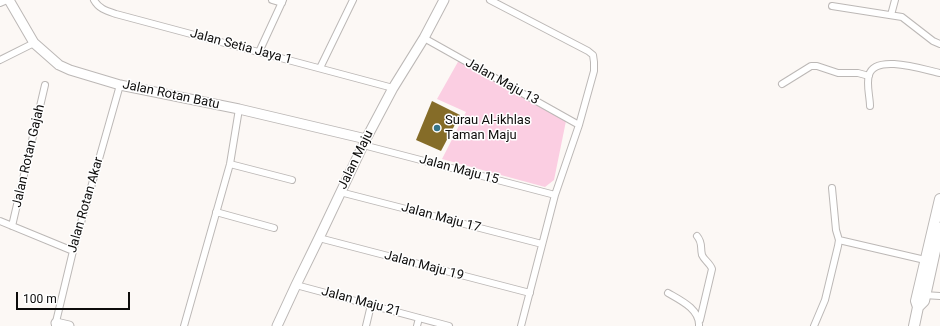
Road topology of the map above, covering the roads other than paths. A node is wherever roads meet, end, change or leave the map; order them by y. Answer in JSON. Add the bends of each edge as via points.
{"nodes":[{"id":1,"x":8,"y":0,"type":"edge"},
{"id":2,"x":94,"y":0,"type":"edge"},
{"id":3,"x":272,"y":0,"type":"edge"},
{"id":4,"x":354,"y":0,"type":"edge"},
{"id":5,"x":444,"y":0,"type":"edge"},
{"id":6,"x":490,"y":0,"type":"edge"},
{"id":7,"x":895,"y":0,"type":"edge"},
{"id":8,"x":282,"y":1,"type":"edge"},
{"id":9,"x":0,"y":3,"type":"edge"},
{"id":10,"x":832,"y":6,"type":"dead end"},
{"id":11,"x":891,"y":15,"type":"junction"},
{"id":12,"x":424,"y":38,"type":"junction"},
{"id":13,"x":34,"y":43,"type":"junction"},
{"id":14,"x":940,"y":44,"type":"edge"},
{"id":15,"x":259,"y":52,"type":"junction"},
{"id":16,"x":0,"y":60,"type":"edge"},
{"id":17,"x":320,"y":68,"type":"junction"},
{"id":18,"x":940,"y":74,"type":"edge"},
{"id":19,"x":868,"y":76,"type":"junction"},
{"id":20,"x":782,"y":84,"type":"dead end"},
{"id":21,"x":45,"y":85,"type":"dead end"},
{"id":22,"x":120,"y":85,"type":"junction"},
{"id":23,"x":393,"y":88,"type":"junction"},
{"id":24,"x":870,"y":106,"type":"dead end"},
{"id":25,"x":239,"y":109,"type":"junction"},
{"id":26,"x":579,"y":125,"type":"junction"},
{"id":27,"x":364,"y":142,"type":"junction"},
{"id":28,"x":230,"y":164,"type":"junction"},
{"id":29,"x":292,"y":180,"type":"dead end"},
{"id":30,"x":832,"y":188,"type":"dead end"},
{"id":31,"x":340,"y":192,"type":"junction"},
{"id":32,"x":555,"y":195,"type":"junction"},
{"id":33,"x":939,"y":206,"type":"edge"},
{"id":34,"x":216,"y":212,"type":"junction"},
{"id":35,"x":0,"y":221,"type":"edge"},
{"id":36,"x":12,"y":226,"type":"junction"},
{"id":37,"x":274,"y":228,"type":"dead end"},
{"id":38,"x":940,"y":228,"type":"edge"},
{"id":39,"x":697,"y":236,"type":"dead end"},
{"id":40,"x":319,"y":238,"type":"junction"},
{"id":41,"x":838,"y":240,"type":"junction"},
{"id":42,"x":542,"y":244,"type":"junction"},
{"id":43,"x":73,"y":251,"type":"junction"},
{"id":44,"x":925,"y":260,"type":"junction"},
{"id":45,"x":296,"y":285,"type":"junction"},
{"id":46,"x":530,"y":293,"type":"junction"},
{"id":47,"x":668,"y":293,"type":"dead end"},
{"id":48,"x":921,"y":294,"type":"junction"},
{"id":49,"x":940,"y":296,"type":"edge"},
{"id":50,"x":371,"y":305,"type":"junction"},
{"id":51,"x":419,"y":318,"type":"junction"},
{"id":52,"x":699,"y":323,"type":"edge"},
{"id":53,"x":56,"y":324,"type":"edge"},
{"id":54,"x":69,"y":326,"type":"edge"},
{"id":55,"x":184,"y":326,"type":"edge"},
{"id":56,"x":277,"y":326,"type":"edge"},
{"id":57,"x":366,"y":326,"type":"edge"},
{"id":58,"x":417,"y":326,"type":"edge"},
{"id":59,"x":449,"y":326,"type":"edge"},
{"id":60,"x":521,"y":326,"type":"edge"},
{"id":61,"x":814,"y":326,"type":"edge"},
{"id":62,"x":914,"y":326,"type":"edge"}],
"edges":[{"from":1,"to":9,"type":"street"},
{"from":1,"to":13,"type":"street","name":"Jalan Rotan Batu"},
{"from":2,"to":15,"type":"street","name":"Jalan Setia Jaya 1","via":[[101,9],[110,12]]},
{"from":3,"to":8,"type":"street"},
{"from":4,"to":17,"type":"street"},
{"from":5,"to":12,"type":"street","name":"Jalan Maju"},
{"from":6,"to":26,"type":"street","via":[[593,55],[594,72]]},
{"from":7,"to":11,"type":"street"},
{"from":8,"to":15,"type":"street"},
{"from":10,"to":11,"type":"street"},
{"from":11,"to":14,"type":"street","via":[[902,17]]},
{"from":12,"to":23,"type":"street","name":"Jalan Maju"},
{"from":12,"to":26,"type":"street","name":"Jalan Maju 13"},
{"from":13,"to":16,"type":"street"},
{"from":13,"to":22,"type":"street","name":"Jalan Rotan Batu","via":[[59,65]]},
{"from":15,"to":17,"type":"street","name":"Jalan Setia Jaya 1"},
{"from":17,"to":23,"type":"street","name":"Jalan Setia Jaya 1"},
{"from":18,"to":19,"type":"street","via":[[901,65],[880,64],[873,68]]},
{"from":19,"to":20,"type":"street","via":[[811,66]]},
{"from":19,"to":24,"type":"street"},
{"from":21,"to":36,"type":"street","name":"Jalan Rotan Gajah"},
{"from":22,"to":25,"type":"street","name":"Jalan Rotan Batu"},
{"from":22,"to":43,"type":"street","name":"Jalan Rotan Akar"},
{"from":23,"to":27,"type":"street","name":"Jalan Maju"},
{"from":25,"to":27,"type":"street","name":"Jalan Rotan Batu"},
{"from":25,"to":28,"type":"street"},
{"from":26,"to":32,"type":"street"},
{"from":27,"to":31,"type":"street","name":"Jalan Maju"},
{"from":27,"to":32,"type":"street","name":"Jalan Maju 15"},
{"from":28,"to":29,"type":"street"},
{"from":28,"to":34,"type":"street"},
{"from":30,"to":41,"type":"street"},
{"from":31,"to":40,"type":"street","name":"Jalan Maju"},
{"from":31,"to":42,"type":"street","name":"Jalan Maju 17"},
{"from":32,"to":42,"type":"street"},
{"from":33,"to":44,"type":"main road"},
{"from":34,"to":37,"type":"street"},
{"from":34,"to":55,"type":"street"},
{"from":35,"to":36,"type":"street"},
{"from":36,"to":43,"type":"street"},
{"from":38,"to":48,"type":"main road"},
{"from":39,"to":52,"type":"street","via":[[701,240],[703,256],[712,269]]},
{"from":40,"to":45,"type":"street","name":"Jalan Maju"},
{"from":40,"to":46,"type":"street","name":"Jalan Maju 19"},
{"from":41,"to":44,"type":"street"},
{"from":41,"to":61,"type":"street","via":[[829,285]]},
{"from":42,"to":46,"type":"street"},
{"from":43,"to":53,"type":"street","name":"Jalan Rotan Akar"},
{"from":44,"to":48,"type":"main road"},
{"from":45,"to":50,"type":"street","name":"Jalan Maju 21"},
{"from":45,"to":56,"type":"street","name":"Jalan Maju"},
{"from":46,"to":60,"type":"street"},
{"from":47,"to":52,"type":"street","via":[[692,309]]},
{"from":48,"to":49,"type":"street"},
{"from":48,"to":62,"type":"main road","via":[[916,301],[918,307]]},
{"from":50,"to":51,"type":"street","name":"Jalan Maju 21"},
{"from":50,"to":57,"type":"street"},
{"from":51,"to":58,"type":"street"},
{"from":51,"to":59,"type":"street","name":"Jalan Maju 21"},
{"from":53,"to":54,"type":"street"}]}
